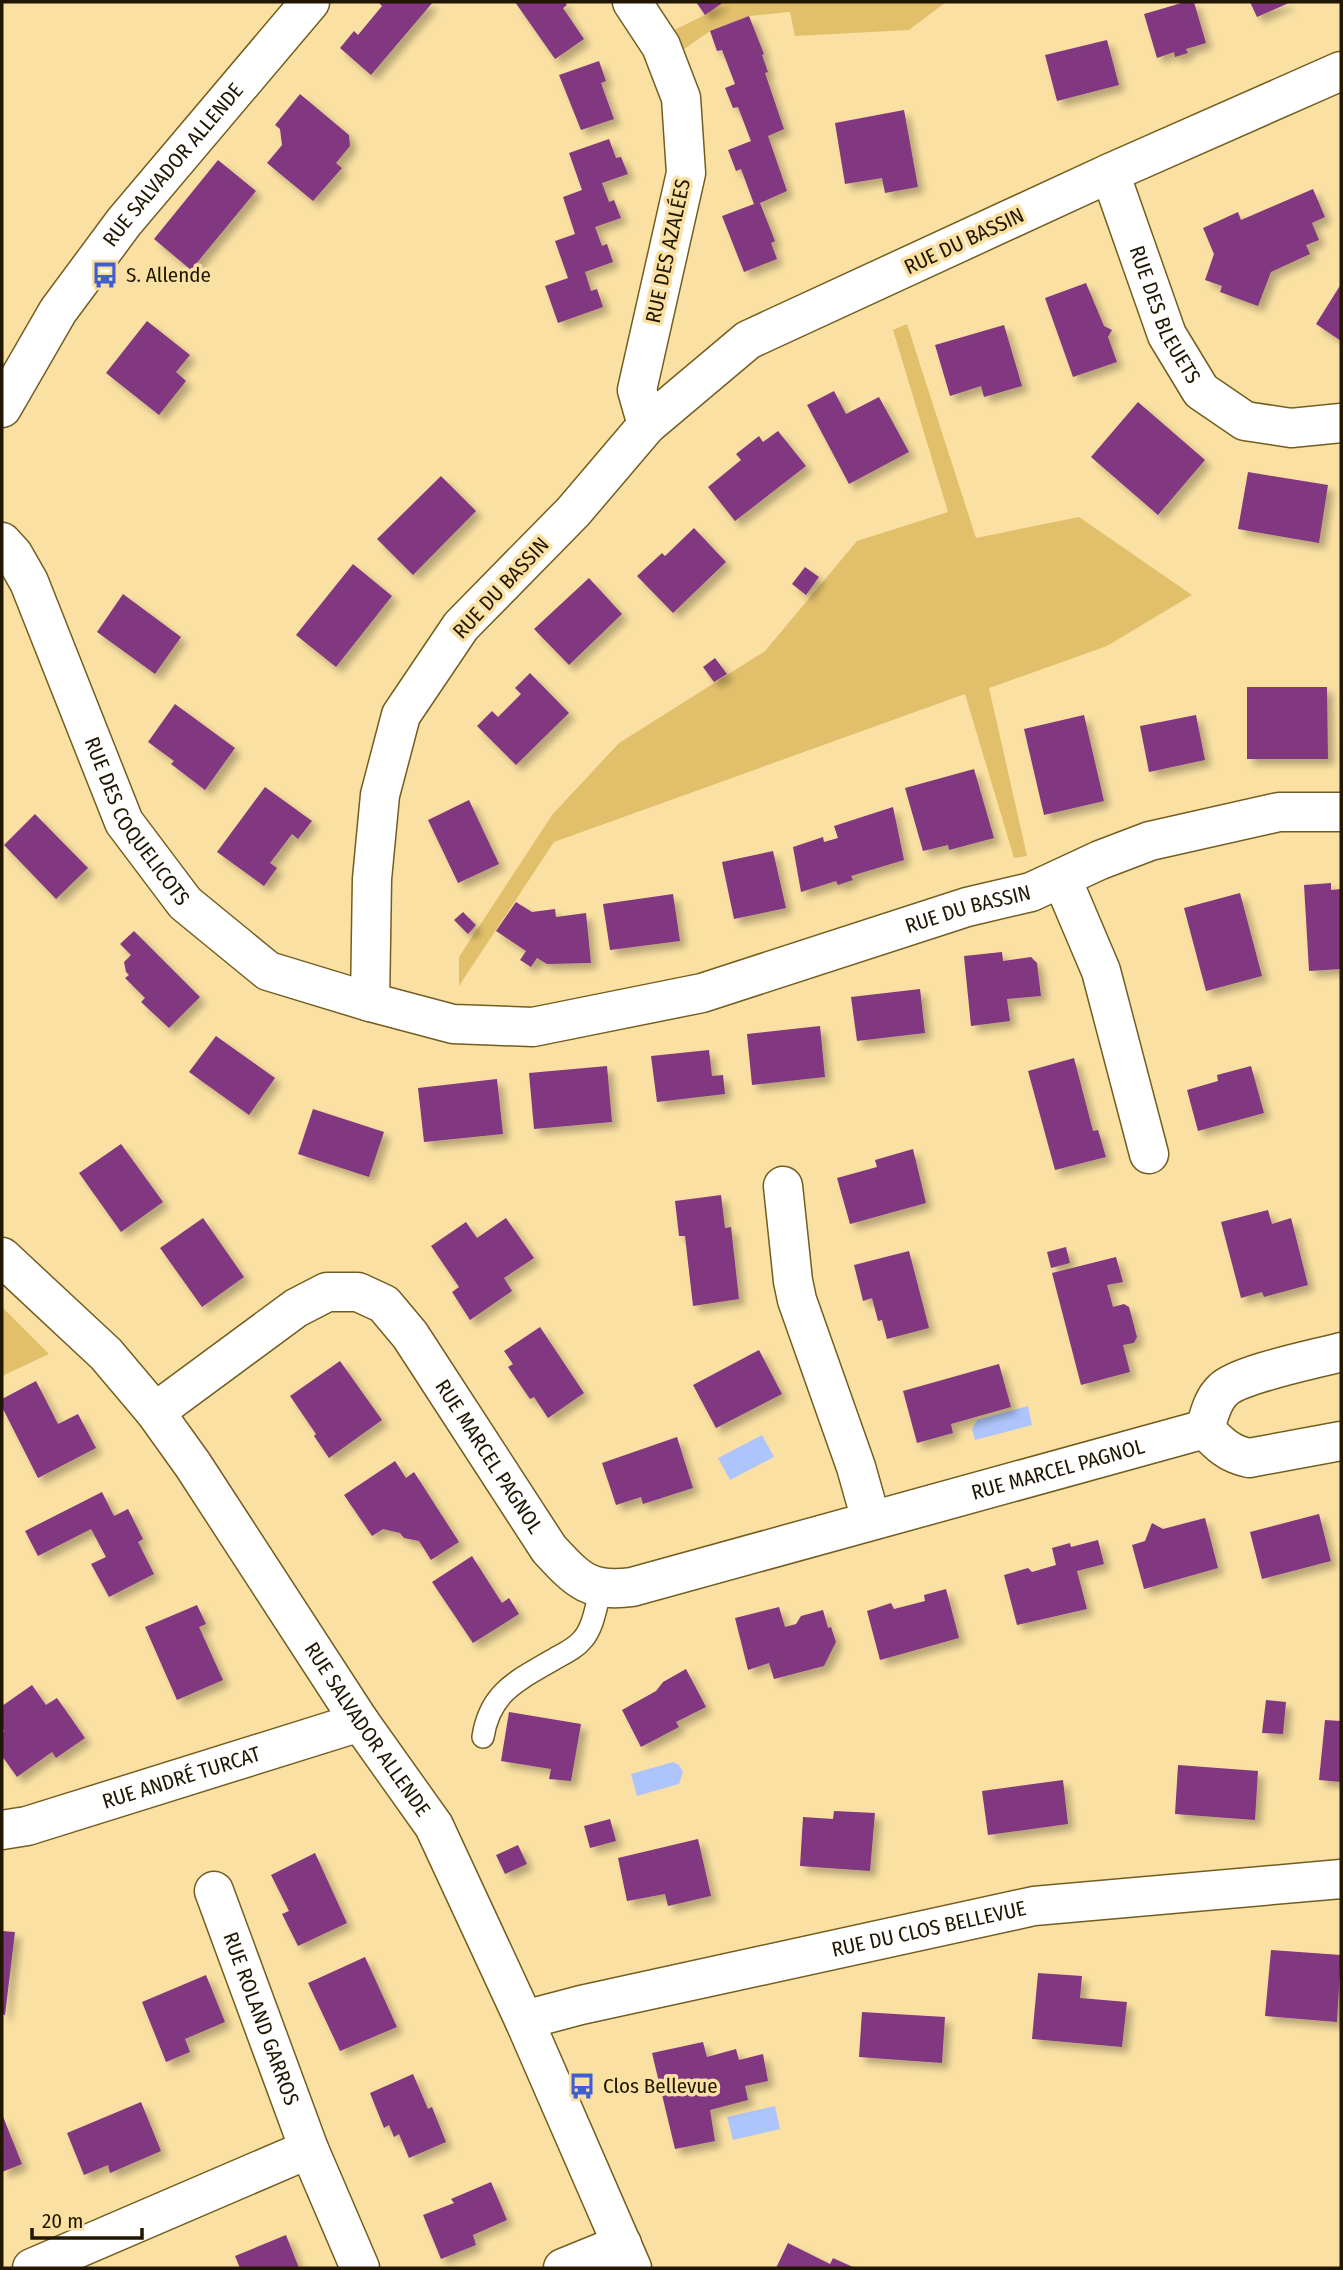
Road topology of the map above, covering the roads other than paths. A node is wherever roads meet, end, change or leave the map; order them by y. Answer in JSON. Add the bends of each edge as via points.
{"nodes":[{"id":1,"x":310,"y":2,"type":"edge"},
{"id":2,"x":632,"y":2,"type":"edge"},
{"id":3,"x":1341,"y":71,"type":"edge"},
{"id":4,"x":1110,"y":173,"type":"junction"},
{"id":5,"x":2,"y":408,"type":"edge"},
{"id":6,"x":1341,"y":423,"type":"edge"},
{"id":7,"x":647,"y":425,"type":"junction"},
{"id":8,"x":2,"y":542,"type":"edge"},
{"id":9,"x":1341,"y":812,"type":"edge"},
{"id":10,"x":1062,"y":879,"type":"junction"},
{"id":11,"x":370,"y":1002,"type":"junction"},
{"id":12,"x":1149,"y":1154,"type":"dead end"},
{"id":13,"x":783,"y":1186,"type":"dead end"},
{"id":14,"x":2,"y":1257,"type":"edge"},
{"id":15,"x":1341,"y":1352,"type":"edge"},
{"id":16,"x":155,"y":1412,"type":"junction"},
{"id":17,"x":1205,"y":1429,"type":"junction"},
{"id":18,"x":1341,"y":1441,"type":"edge"},
{"id":19,"x":871,"y":1520,"type":"junction"},
{"id":20,"x":601,"y":1589,"type":"junction"},
{"id":21,"x":360,"y":1723,"type":"junction"},
{"id":22,"x":483,"y":1737,"type":"dead end"},
{"id":23,"x":2,"y":1830,"type":"edge"},
{"id":24,"x":1341,"y":1879,"type":"edge"},
{"id":25,"x":214,"y":1891,"type":"dead end"},
{"id":26,"x":524,"y":2020,"type":"junction"},
{"id":27,"x":309,"y":2149,"type":"junction"},
{"id":28,"x":627,"y":2256,"type":"edge"},
{"id":29,"x":32,"y":2268,"type":"edge"},
{"id":30,"x":360,"y":2268,"type":"edge"},
{"id":31,"x":563,"y":2268,"type":"edge"}],
"edges":[{"from":1,"to":5,"type":"street","name":"RUE SALVADOR ALLENDE","via":[[124,222],[58,311]]},
{"from":2,"to":7,"type":"street","name":"RUE DES AZALÉES","via":[[661,46],[681,98],[686,173],[637,390]]},
{"from":3,"to":4,"type":"street","name":"RUE DU BASSIN"},
{"from":4,"to":6,"type":"street","name":"RUE DES BLEUETS","via":[[1167,335],[1201,391],[1245,421],[1291,428]]},
{"from":4,"to":7,"type":"street","name":"RUE DU BASSIN","via":[[748,340]]},
{"from":7,"to":11,"type":"street","name":"RUE DU BASSIN","via":[[573,512],[461,626],[401,715],[380,796],[372,879]]},
{"from":8,"to":11,"type":"street","name":"RUE DES COQUELICOTS","via":[[29,582],[124,822],[185,903],[268,971]]},
{"from":9,"to":10,"type":"street","name":"RUE DU BASSIN","via":[[1279,812],[1150,841]]},
{"from":10,"to":11,"type":"street","name":"RUE DU BASSIN","via":[[702,993],[533,1027],[453,1024]]},
{"from":10,"to":12,"type":"street","via":[[1101,971]]},
{"from":13,"to":19,"type":"street","via":[[797,1300]]},
{"from":14,"to":16,"type":"street","name":"RUE SALVADOR ALLENDE","via":[[106,1354]]},
{"from":15,"to":17,"type":"street","via":[[1241,1379],[1223,1389]]},
{"from":16,"to":20,"type":"street","name":"RUE MARCEL PAGNOL","via":[[296,1308],[327,1292],[358,1292],[384,1304],[410,1335],[549,1549],[571,1572]]},
{"from":16,"to":21,"type":"street","name":"RUE SALVADOR ALLENDE"},
{"from":17,"to":18,"type":"street","via":[[1223,1448],[1249,1458]]},
{"from":17,"to":19,"type":"street","name":"RUE MARCEL PAGNOL"},
{"from":19,"to":20,"type":"street","name":"RUE MARCEL PAGNOL","via":[[632,1587]]},
{"from":20,"to":22,"type":"lane","via":[[583,1640],[501,1694],[485,1720]]},
{"from":21,"to":23,"type":"street","name":"RUE ANDRÉ TURCAT"},
{"from":21,"to":26,"type":"street","name":"RUE SALVADOR ALLENDE","via":[[435,1826]]},
{"from":24,"to":26,"type":"street","name":"RUE DU CLOS BELLEVUE","via":[[1034,1906]]},
{"from":25,"to":27,"type":"street","name":"RUE ROLAND GARROS"},
{"from":26,"to":28,"type":"street","name":"RUE SALVADOR ALLENDE"},
{"from":27,"to":29,"type":"street"},
{"from":27,"to":30,"type":"street","name":"RUE ROLAND GARROS"},
{"from":28,"to":31,"type":"street"}]}
